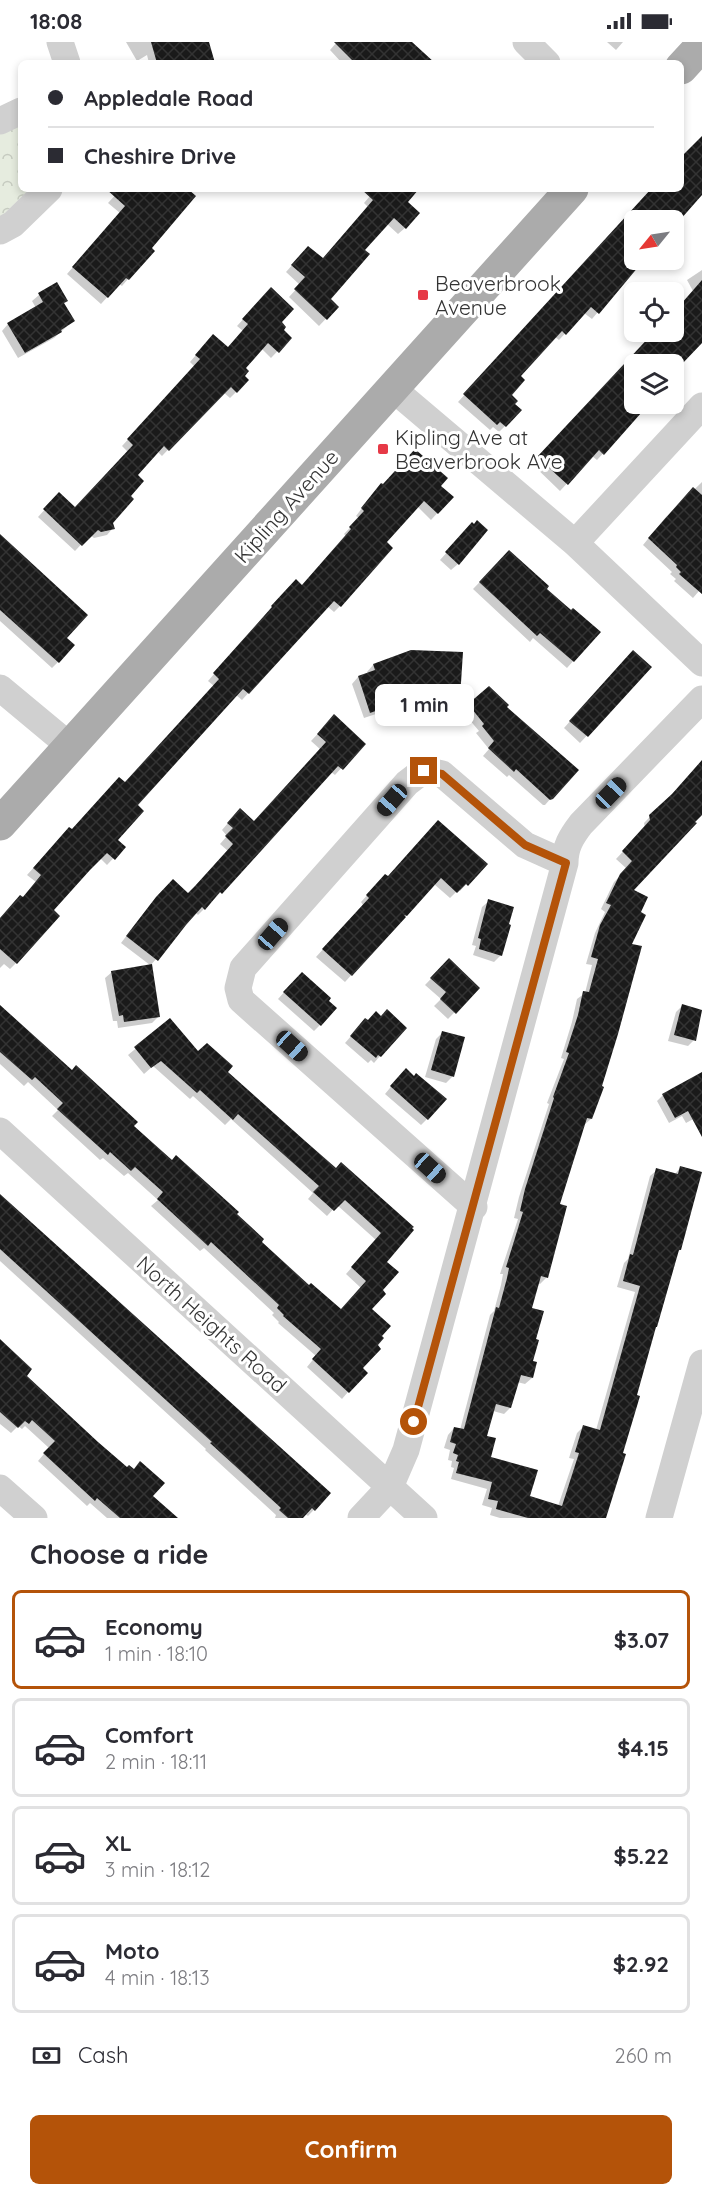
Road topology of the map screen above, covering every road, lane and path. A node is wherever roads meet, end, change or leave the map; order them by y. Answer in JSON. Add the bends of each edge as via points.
{"nodes":[{"id":1,"x":60,"y":42,"type":"edge"},
{"id":2,"x":526,"y":42,"type":"edge"},
{"id":3,"x":702,"y":45,"type":"edge"},
{"id":4,"x":66,"y":60,"type":"edge"},
{"id":5,"x":544,"y":60,"type":"edge"},
{"id":6,"x":684,"y":66,"type":"edge"},
{"id":7,"x":18,"y":112,"type":"edge"},
{"id":8,"x":0,"y":121,"type":"edge"},
{"id":9,"x":46,"y":192,"type":"edge"},
{"id":10,"x":569,"y":192,"type":"edge"},
{"id":11,"x":0,"y":231,"type":"edge"},
{"id":12,"x":392,"y":388,"type":"junction"},
{"id":13,"x":702,"y":406,"type":"edge"},
{"id":14,"x":575,"y":543,"type":"junction"},
{"id":15,"x":702,"y":663,"type":"edge"},
{"id":16,"x":0,"y":688,"type":"edge"},
{"id":17,"x":702,"y":699,"type":"edge"},
{"id":18,"x":71,"y":747,"type":"junction"},
{"id":19,"x":0,"y":824,"type":"edge"},
{"id":20,"x":566,"y":863,"type":"junction"},
{"id":21,"x":0,"y":1131,"type":"edge"},
{"id":22,"x":474,"y":1207,"type":"junction"},
{"id":23,"x":702,"y":1363,"type":"edge"},
{"id":24,"x":390,"y":1487,"type":"junction"},
{"id":25,"x":0,"y":1488,"type":"edge"},
{"id":26,"x":33,"y":1518,"type":"edge"},
{"id":27,"x":362,"y":1518,"type":"edge"},
{"id":28,"x":424,"y":1518,"type":"edge"},
{"id":29,"x":659,"y":1518,"type":"edge"}],
"edges":[{"from":1,"to":4,"type":"street"},
{"from":2,"to":5,"type":"street"},
{"from":3,"to":6,"type":"main road"},
{"from":7,"to":8,"type":"street"},
{"from":9,"to":11,"type":"street","via":[[13,224]]},
{"from":10,"to":12,"type":"main road","name":"Kipling Avenue"},
{"from":12,"to":14,"type":"street"},
{"from":12,"to":18,"type":"main road","name":"Kipling Avenue"},
{"from":13,"to":14,"type":"street"},
{"from":14,"to":15,"type":"street"},
{"from":16,"to":18,"type":"street"},
{"from":17,"to":20,"type":"street","via":[[581,824],[565,850]]},
{"from":18,"to":19,"type":"main road","name":"Kipling Avenue"},
{"from":20,"to":22,"type":"street"},
{"from":20,"to":22,"type":"street","via":[[525,845],[442,774],[424,771],[407,783],[243,968],[239,982],[241,1000]]},
{"from":21,"to":24,"type":"street","name":"North Heights Road"},
{"from":22,"to":24,"type":"street","via":[[406,1450]]},
{"from":23,"to":29,"type":"street"},
{"from":24,"to":27,"type":"street"},
{"from":24,"to":28,"type":"street","name":"North Heights Road"},
{"from":25,"to":26,"type":"street"}]}
